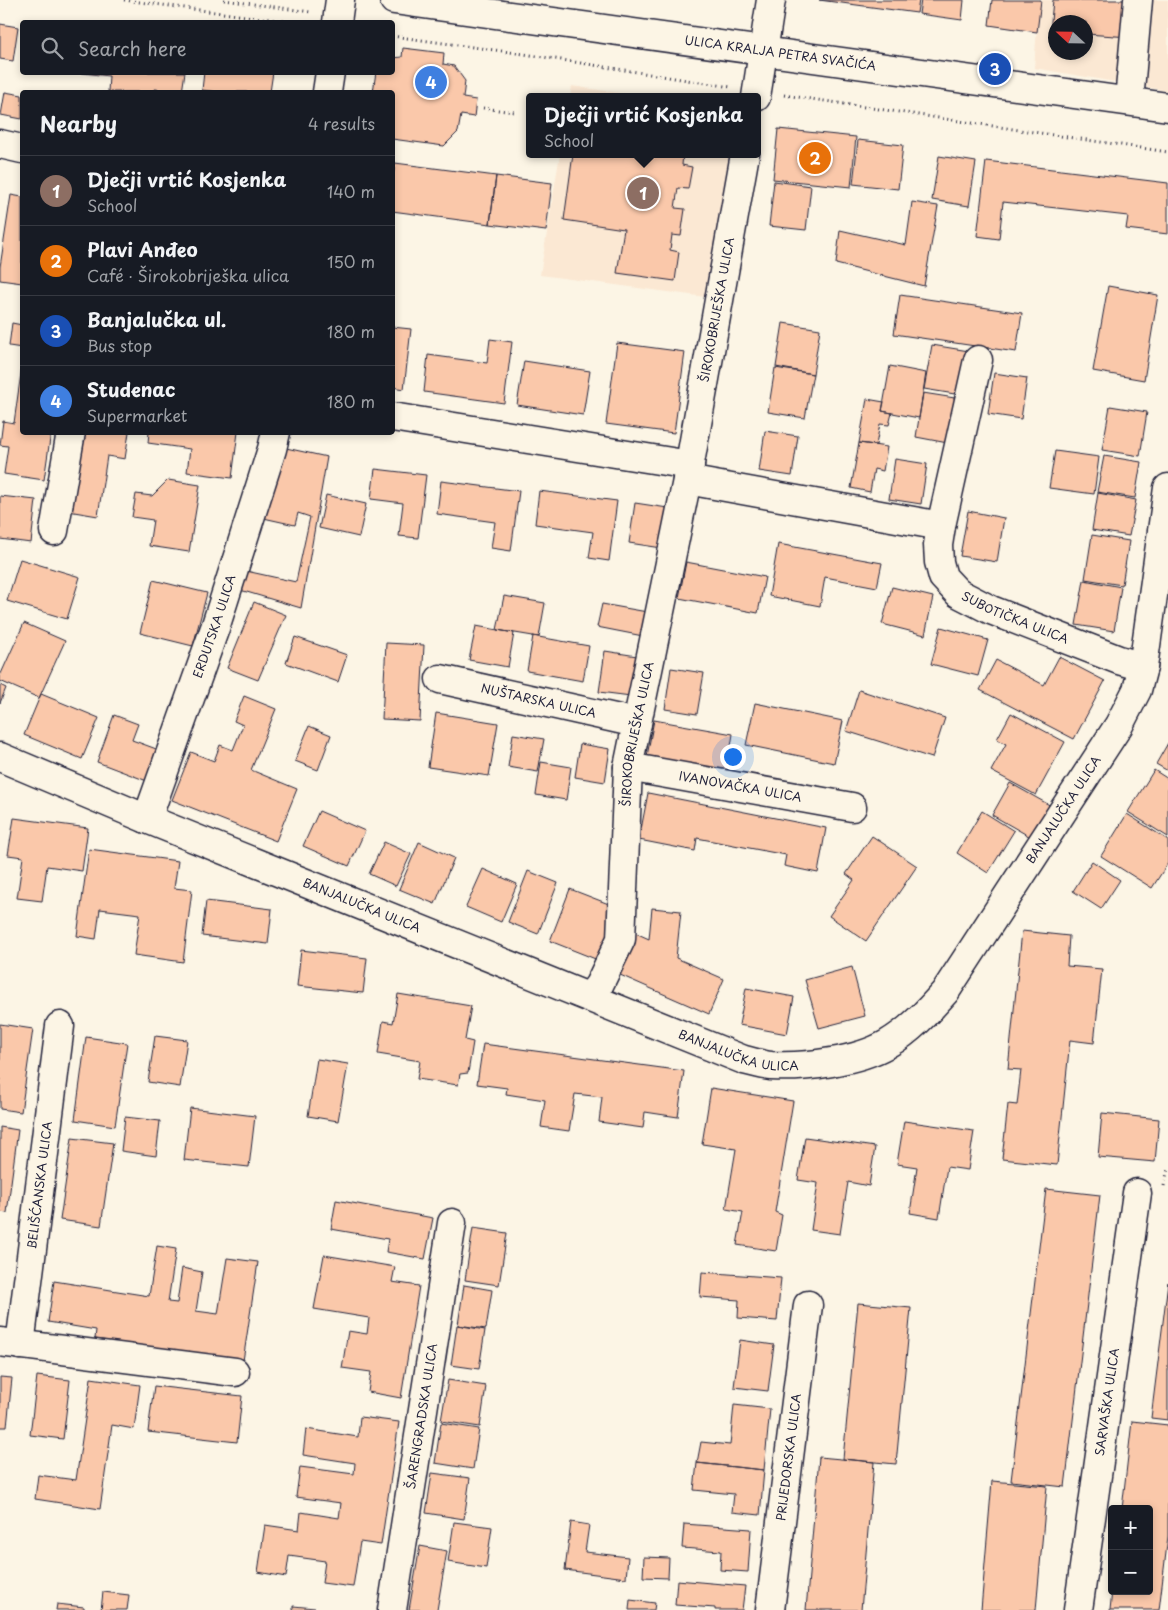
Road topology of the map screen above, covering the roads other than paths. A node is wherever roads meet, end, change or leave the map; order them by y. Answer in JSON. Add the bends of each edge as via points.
{"nodes":[{"id":1,"x":394,"y":0,"type":"edge"},
{"id":2,"x":771,"y":0,"type":"edge"},
{"id":3,"x":1138,"y":0,"type":"edge"},
{"id":4,"x":764,"y":52,"type":"junction"},
{"id":5,"x":330,"y":75,"type":"edge"},
{"id":6,"x":327,"y":90,"type":"edge"},
{"id":7,"x":757,"y":93,"type":"edge"},
{"id":8,"x":1129,"y":102,"type":"junction"},
{"id":9,"x":1168,"y":107,"type":"edge"},
{"id":10,"x":0,"y":144,"type":"edge"},
{"id":11,"x":20,"y":149,"type":"edge"},
{"id":12,"x":744,"y":158,"type":"edge"},
{"id":13,"x":978,"y":360,"type":"dead end"},
{"id":14,"x":395,"y":418,"type":"edge"},
{"id":15,"x":70,"y":435,"type":"edge"},
{"id":16,"x":275,"y":435,"type":"edge"},
{"id":17,"x":689,"y":472,"type":"junction"},
{"id":18,"x":1168,"y":488,"type":"edge"},
{"id":19,"x":941,"y":526,"type":"junction"},
{"id":20,"x":54,"y":531,"type":"dead end"},
{"id":21,"x":1143,"y":667,"type":"junction"},
{"id":22,"x":440,"y":679,"type":"dead end"},
{"id":23,"x":637,"y":723,"type":"junction"},
{"id":24,"x":0,"y":757,"type":"edge"},
{"id":25,"x":628,"y":767,"type":"junction"},
{"id":26,"x":852,"y":807,"type":"dead end"},
{"id":27,"x":146,"y":819,"type":"junction"},
{"id":28,"x":590,"y":997,"type":"junction"},
{"id":29,"x":60,"y":1026,"type":"dead end"},
{"id":30,"x":1137,"y":1193,"type":"dead end"},
{"id":31,"x":452,"y":1223,"type":"dead end"},
{"id":32,"x":808,"y":1305,"type":"dead end"},
{"id":33,"x":10,"y":1343,"type":"edge"},
{"id":34,"x":236,"y":1372,"type":"dead end"},
{"id":35,"x":392,"y":1610,"type":"edge"},
{"id":36,"x":770,"y":1610,"type":"edge"},
{"id":37,"x":1078,"y":1610,"type":"edge"}],
"edges":[{"from":1,"to":4,"type":"street","name":"ULICA KRALJA PETRA SVAČIĆA"},
{"from":2,"to":4,"type":"street"},
{"from":3,"to":8,"type":"street"},
{"from":4,"to":7,"type":"street"},
{"from":4,"to":8,"type":"street","name":"ULICA KRALJA PETRA SVAČIĆA"},
{"from":5,"to":6,"type":"street"},
{"from":8,"to":9,"type":"street","name":"ULICA KRALJA PETRA SVAČIĆA"},
{"from":10,"to":11,"type":"street"},
{"from":12,"to":17,"type":"street","name":"ŠIROKOBRIJEŠKA ULICA"},
{"from":13,"to":19,"type":"street","name":"SUBOTIČKA ULICA"},
{"from":14,"to":17,"type":"street"},
{"from":15,"to":20,"type":"street"},
{"from":16,"to":27,"type":"street","name":"ERDUTSKA ULICA","via":[[216,625]]},
{"from":17,"to":19,"type":"street"},
{"from":17,"to":23,"type":"street","name":"ŠIROKOBRIJEŠKA ULICA"},
{"from":18,"to":21,"type":"street","name":"BANJALUČKA ULICA"},
{"from":19,"to":21,"type":"street","name":"SUBOTIČKA ULICA","via":[[939,562],[944,577],[958,593],[991,610]]},
{"from":21,"to":28,"type":"street","name":"BANJALUČKA ULICA","via":[[1137,690],[1119,725],[945,992],[926,1013],[888,1044],[868,1053],[834,1061],[768,1066],[744,1060]]},
{"from":22,"to":23,"type":"street","name":"NUŠTARSKA ULICA"},
{"from":23,"to":25,"type":"street","name":"ŠIROKOBRIJEŠKA ULICA"},
{"from":24,"to":27,"type":"street","name":"BANJALUČKA ULICA"},
{"from":25,"to":26,"type":"street","name":"IVANOVAČKA ULICA"},
{"from":25,"to":28,"type":"street","name":"ŠIROKOBRIJEŠKA ULICA","via":[[621,939]]},
{"from":27,"to":28,"type":"street","name":"BANJALUČKA ULICA"},
{"from":29,"to":33,"type":"street","name":"BELIŠĆANSKA ULICA"},
{"from":30,"to":37,"type":"street","name":"SARVAŠKA ULICA"},
{"from":31,"to":35,"type":"street","name":"ŠARENGRADSKA ULICA"},
{"from":32,"to":36,"type":"street","name":"PRIJEDORSKA ULICA"},
{"from":33,"to":34,"type":"street","name":"BELIŠĆANSKA ULICA"}]}
